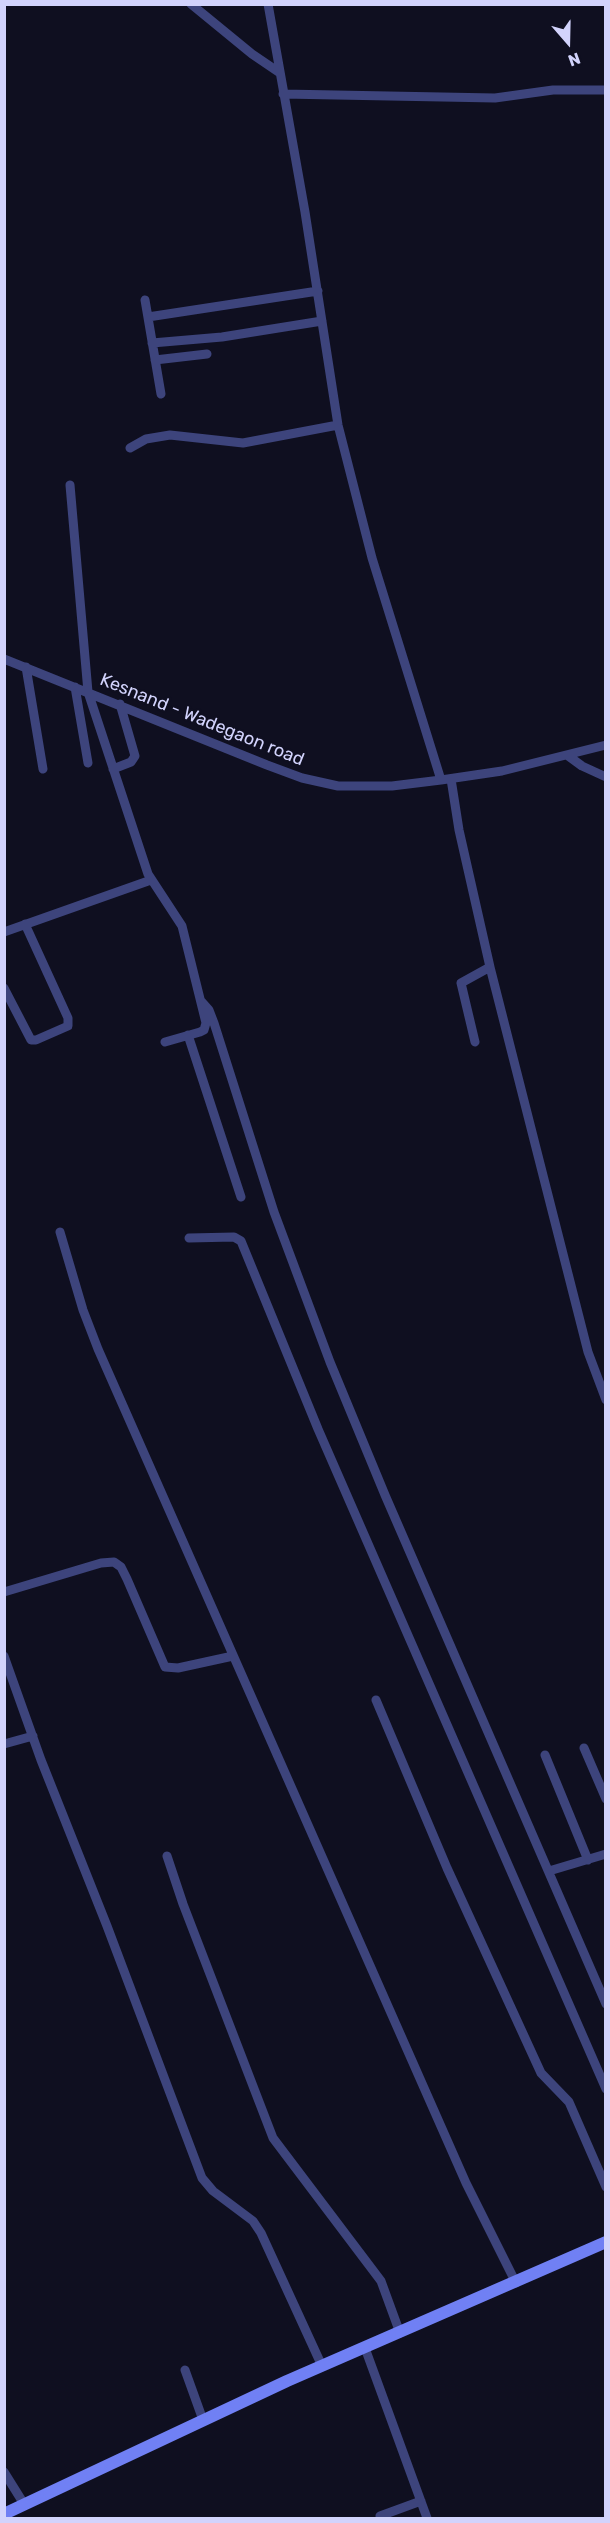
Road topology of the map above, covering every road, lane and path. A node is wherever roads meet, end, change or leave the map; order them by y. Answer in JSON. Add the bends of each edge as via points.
{"nodes":[{"id":1,"x":191,"y":4,"type":"edge"},
{"id":2,"x":268,"y":4,"type":"edge"},
{"id":3,"x":280,"y":73,"type":"junction"},
{"id":4,"x":606,"y":90,"type":"edge"},
{"id":5,"x":283,"y":94,"type":"junction"},
{"id":6,"x":318,"y":291,"type":"junction"},
{"id":7,"x":145,"y":300,"type":"dead end"},
{"id":8,"x":148,"y":317,"type":"junction"},
{"id":9,"x":322,"y":321,"type":"junction"},
{"id":10,"x":152,"y":343,"type":"junction"},
{"id":11,"x":207,"y":354,"type":"dead end"},
{"id":12,"x":155,"y":360,"type":"junction"},
{"id":13,"x":161,"y":394,"type":"dead end"},
{"id":14,"x":338,"y":425,"type":"junction"},
{"id":15,"x":130,"y":448,"type":"dead end"},
{"id":16,"x":70,"y":485,"type":"dead end"},
{"id":17,"x":4,"y":659,"type":"edge"},
{"id":18,"x":26,"y":667,"type":"junction"},
{"id":19,"x":75,"y":687,"type":"junction"},
{"id":20,"x":88,"y":692,"type":"junction"},
{"id":21,"x":120,"y":704,"type":"junction"},
{"id":22,"x":606,"y":745,"type":"edge"},
{"id":23,"x":567,"y":755,"type":"junction"},
{"id":24,"x":88,"y":763,"type":"dead end"},
{"id":25,"x":43,"y":769,"type":"dead end"},
{"id":26,"x":113,"y":769,"type":"junction"},
{"id":27,"x":606,"y":777,"type":"edge"},
{"id":28,"x":446,"y":780,"type":"junction"},
{"id":29,"x":151,"y":880,"type":"junction"},
{"id":30,"x":25,"y":924,"type":"junction"},
{"id":31,"x":4,"y":932,"type":"edge"},
{"id":32,"x":490,"y":967,"type":"junction"},
{"id":33,"x":4,"y":988,"type":"edge"},
{"id":34,"x":201,"y":1001,"type":"junction"},
{"id":35,"x":188,"y":1035,"type":"junction"},
{"id":36,"x":165,"y":1042,"type":"dead end"},
{"id":37,"x":475,"y":1042,"type":"dead end"},
{"id":38,"x":241,"y":1197,"type":"dead end"},
{"id":39,"x":60,"y":1232,"type":"dead end"},
{"id":40,"x":189,"y":1238,"type":"dead end"},
{"id":41,"x":606,"y":1400,"type":"edge"},
{"id":42,"x":4,"y":1592,"type":"edge"},
{"id":43,"x":4,"y":1656,"type":"edge"},
{"id":44,"x":233,"y":1656,"type":"junction"},
{"id":45,"x":376,"y":1700,"type":"dead end"},
{"id":46,"x":33,"y":1736,"type":"junction"},
{"id":47,"x":4,"y":1743,"type":"edge"},
{"id":48,"x":584,"y":1748,"type":"dead end"},
{"id":49,"x":545,"y":1755,"type":"dead end"},
{"id":50,"x":606,"y":1799,"type":"edge"},
{"id":51,"x":606,"y":1854,"type":"edge"},
{"id":52,"x":168,"y":1856,"type":"dead end"},
{"id":53,"x":588,"y":1860,"type":"junction"},
{"id":54,"x":549,"y":1871,"type":"junction"},
{"id":55,"x":606,"y":2004,"type":"edge"},
{"id":56,"x":606,"y":2089,"type":"edge"},
{"id":57,"x":606,"y":2187,"type":"edge"},
{"id":58,"x":606,"y":2242,"type":"edge"},
{"id":59,"x":516,"y":2283,"type":"junction"},
{"id":60,"x":400,"y":2333,"type":"junction"},
{"id":61,"x":365,"y":2348,"type":"junction"},
{"id":62,"x":322,"y":2366,"type":"junction"},
{"id":63,"x":185,"y":2370,"type":"dead end"},
{"id":64,"x":203,"y":2420,"type":"junction"},
{"id":65,"x":4,"y":2472,"type":"edge"},
{"id":66,"x":420,"y":2501,"type":"junction"},
{"id":67,"x":24,"y":2504,"type":"junction"},
{"id":68,"x":4,"y":2514,"type":"edge"},
{"id":69,"x":380,"y":2516,"type":"dead end"},
{"id":70,"x":427,"y":2518,"type":"edge"}],
"edges":[{"from":1,"to":3,"type":"street"},
{"from":2,"to":3,"type":"street"},
{"from":3,"to":5,"type":"street"},
{"from":4,"to":5,"type":"street","via":[[552,90],[495,98]]},
{"from":5,"to":6,"type":"street"},
{"from":6,"to":8,"type":"street"},
{"from":6,"to":9,"type":"street"},
{"from":7,"to":8,"type":"street"},
{"from":8,"to":10,"type":"street"},
{"from":9,"to":10,"type":"street","via":[[222,337]]},
{"from":9,"to":14,"type":"street"},
{"from":10,"to":12,"type":"street"},
{"from":11,"to":12,"type":"street"},
{"from":12,"to":13,"type":"street"},
{"from":14,"to":15,"type":"street","via":[[243,443],[170,435],[146,439]]},
{"from":14,"to":28,"type":"street","via":[[372,558]]},
{"from":16,"to":20,"type":"street"},
{"from":17,"to":18,"type":"street","name":"Kesnand - Wadegaon road"},
{"from":18,"to":19,"type":"street","name":"Kesnand - Wadegaon road"},
{"from":18,"to":25,"type":"street"},
{"from":19,"to":20,"type":"street","name":"Kesnand - Wadegaon road"},
{"from":19,"to":24,"type":"street"},
{"from":20,"to":21,"type":"street","name":"Kesnand - Wadegaon road"},
{"from":20,"to":26,"type":"street"},
{"from":21,"to":26,"type":"street","via":[[135,756]]},
{"from":21,"to":28,"type":"street","name":"Kesnand - Wadegaon road","via":[[302,778],[363,787]]},
{"from":22,"to":23,"type":"street","name":"Kesnand - Wadegaon road"},
{"from":23,"to":27,"type":"street"},
{"from":23,"to":28,"type":"street","name":"Kesnand - Wadegaon road"},
{"from":26,"to":29,"type":"street"},
{"from":28,"to":32,"type":"street"},
{"from":29,"to":30,"type":"street"},
{"from":29,"to":34,"type":"street","via":[[182,926]]},
{"from":30,"to":31,"type":"street"},
{"from":30,"to":33,"type":"street","via":[[68,1018],[68,1026],[31,1040]]},
{"from":32,"to":37,"type":"street","via":[[461,982]]},
{"from":32,"to":41,"type":"street","via":[[588,1352]]},
{"from":34,"to":35,"type":"street","via":[[206,1027]]},
{"from":34,"to":54,"type":"street","via":[[212,1016],[274,1212],[330,1362]]},
{"from":35,"to":36,"type":"street"},
{"from":35,"to":38,"type":"street"},
{"from":39,"to":44,"type":"street","via":[[98,1350]]},
{"from":40,"to":56,"type":"street","via":[[234,1236],[241,1241],[318,1429]]},
{"from":42,"to":44,"type":"street","via":[[101,1563],[114,1563],[127,1579],[165,1667],[178,1668]]},
{"from":43,"to":46,"type":"street"},
{"from":44,"to":59,"type":"street","via":[[466,2183]]},
{"from":45,"to":57,"type":"street","via":[[447,1868],[541,2073],[569,2102]]},
{"from":46,"to":47,"type":"street"},
{"from":46,"to":62,"type":"street","via":[[202,2178],[253,2221],[261,2233]]},
{"from":48,"to":50,"type":"street"},
{"from":49,"to":53,"type":"street"},
{"from":51,"to":53,"type":"street"},
{"from":52,"to":60,"type":"street","via":[[273,2138],[381,2281]]},
{"from":53,"to":54,"type":"street"},
{"from":54,"to":55,"type":"street"},
{"from":58,"to":59,"type":"main road"},
{"from":59,"to":60,"type":"main road"},
{"from":60,"to":61,"type":"main road"},
{"from":61,"to":62,"type":"main road"},
{"from":61,"to":66,"type":"street"},
{"from":62,"to":64,"type":"main road"},
{"from":63,"to":64,"type":"street"},
{"from":64,"to":67,"type":"main road"},
{"from":65,"to":67,"type":"street"},
{"from":66,"to":69,"type":"street"},
{"from":66,"to":70,"type":"street"},
{"from":67,"to":68,"type":"main road"}]}
